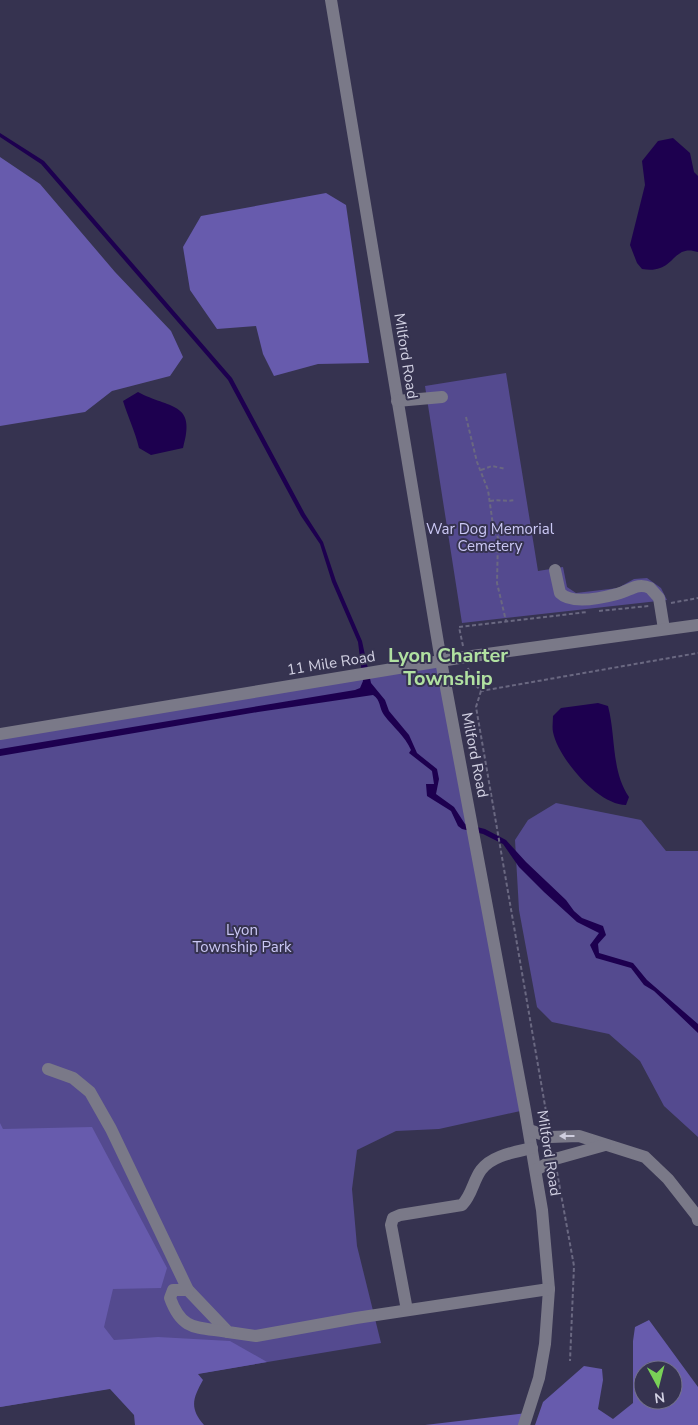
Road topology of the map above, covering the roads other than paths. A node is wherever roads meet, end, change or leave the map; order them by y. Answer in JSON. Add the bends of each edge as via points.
{"nodes":[{"id":1,"x":331,"y":0,"type":"edge"},
{"id":2,"x":442,"y":397,"type":"dead end"},
{"id":3,"x":397,"y":401,"type":"junction"},
{"id":4,"x":555,"y":570,"type":"dead end"},
{"id":5,"x":698,"y":625,"type":"edge"},
{"id":6,"x":664,"y":630,"type":"junction"},
{"id":7,"x":441,"y":661,"type":"junction"},
{"id":8,"x":0,"y":734,"type":"edge"},
{"id":9,"x":48,"y":1069,"type":"dead end"},
{"id":10,"x":529,"y":1130,"type":"junction"},
{"id":11,"x":605,"y":1145,"type":"junction"},
{"id":12,"x":532,"y":1148,"type":"junction"},
{"id":13,"x":536,"y":1170,"type":"junction"},
{"id":14,"x":698,"y":1220,"type":"edge"},
{"id":15,"x":549,"y":1289,"type":"junction"},
{"id":16,"x":188,"y":1290,"type":"junction"},
{"id":17,"x":407,"y":1310,"type":"junction"},
{"id":18,"x":228,"y":1332,"type":"junction"},
{"id":19,"x":524,"y":1425,"type":"edge"}],
"edges":[{"from":1,"to":3,"type":"street","name":"Milford Road"},
{"from":2,"to":3,"type":"street"},
{"from":3,"to":7,"type":"street","name":"Milford Road"},
{"from":4,"to":6,"type":"street","via":[[560,593],[570,600],[617,595],[637,586],[650,588],[658,598]]},
{"from":5,"to":6,"type":"street","name":"11 Mile Road"},
{"from":6,"to":7,"type":"street","name":"11 Mile Road"},
{"from":7,"to":8,"type":"street","name":"11 Mile Road"},
{"from":7,"to":10,"type":"street","name":"Milford Road"},
{"from":9,"to":16,"type":"street","via":[[73,1078],[90,1092]]},
{"from":11,"to":10,"type":"street","one_way":true,"via":[[578,1136],[550,1136]]},
{"from":10,"to":12,"type":"street","name":"Milford Road"},
{"from":11,"to":13,"type":"street","via":[[555,1159]]},
{"from":11,"to":14,"type":"street","via":[[645,1157],[668,1179]]},
{"from":12,"to":13,"type":"street","name":"Milford Road"},
{"from":12,"to":17,"type":"street","via":[[501,1156],[481,1169],[462,1205],[393,1218],[391,1225]]},
{"from":13,"to":15,"type":"street","name":"Milford Road","via":[[548,1254]]},
{"from":15,"to":17,"type":"street"},
{"from":15,"to":19,"type":"street","name":"Milford Road","via":[[539,1378]]},
{"from":16,"to":18,"type":"street"},
{"from":16,"to":18,"type":"street","via":[[172,1290],[170,1298],[176,1315],[190,1326]]},
{"from":17,"to":18,"type":"street","via":[[256,1336]]}]}
